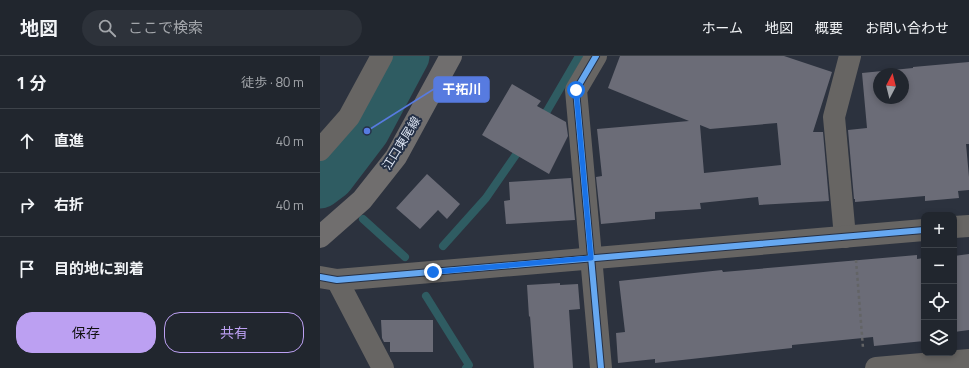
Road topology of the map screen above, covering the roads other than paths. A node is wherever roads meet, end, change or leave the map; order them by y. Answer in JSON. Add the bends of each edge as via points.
{"nodes":[{"id":1,"x":382,"y":56,"type":"edge"},
{"id":2,"x":452,"y":56,"type":"edge"},
{"id":3,"x":596,"y":56,"type":"edge"},
{"id":4,"x":850,"y":56,"type":"edge"},
{"id":5,"x":320,"y":150,"type":"edge"},
{"id":6,"x":969,"y":226,"type":"edge"},
{"id":7,"x":957,"y":227,"type":"edge"},
{"id":8,"x":921,"y":230,"type":"edge"},
{"id":9,"x":320,"y":237,"type":"edge"},
{"id":10,"x":845,"y":237,"type":"junction"},
{"id":11,"x":591,"y":258,"type":"junction"},
{"id":12,"x":329,"y":279,"type":"edge"},
{"id":13,"x":870,"y":360,"type":"edge"},
{"id":14,"x":969,"y":360,"type":"edge"},
{"id":15,"x":383,"y":368,"type":"edge"},
{"id":16,"x":601,"y":368,"type":"edge"}],
"edges":[{"from":1,"to":5,"type":"street","via":[[349,117]]},
{"from":2,"to":9,"type":"main road","name":"江口東尾線","via":[[396,157],[362,200]]},
{"from":3,"to":11,"type":"street","via":[[576,90]]},
{"from":4,"to":10,"type":"street","via":[[834,117]]},
{"from":6,"to":7,"type":"street"},
{"from":8,"to":10,"type":"street"},
{"from":10,"to":11,"type":"street"},
{"from":11,"to":12,"type":"street"},
{"from":11,"to":16,"type":"street"},
{"from":12,"to":15,"type":"street"},
{"from":13,"to":14,"type":"street"}]}
